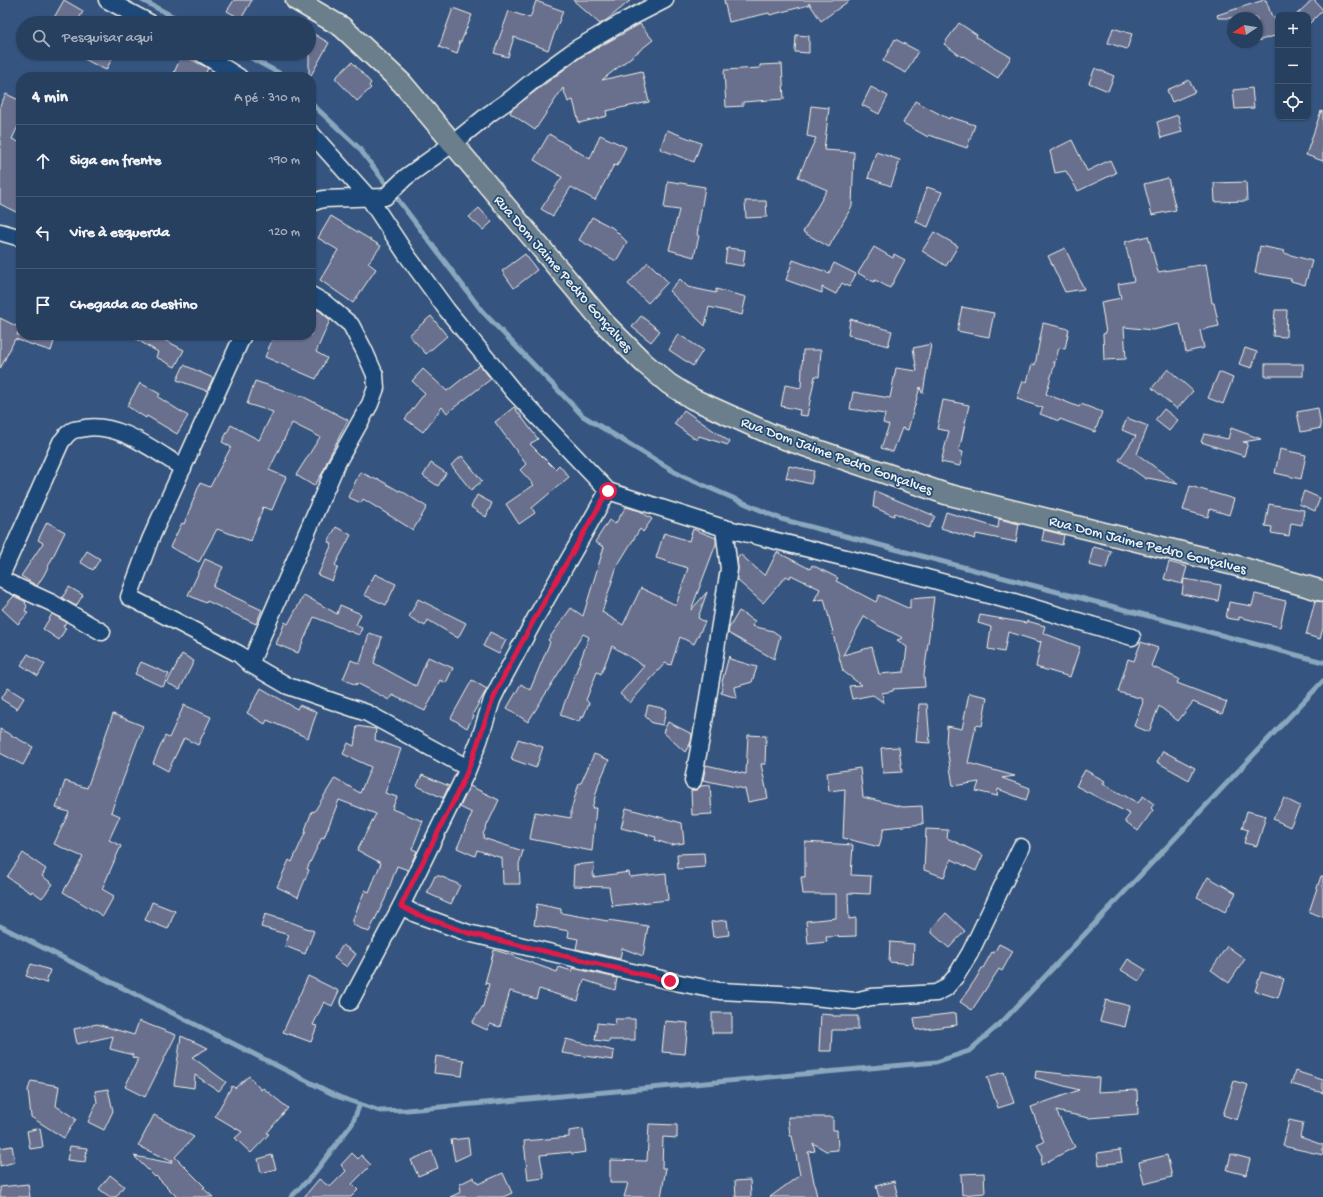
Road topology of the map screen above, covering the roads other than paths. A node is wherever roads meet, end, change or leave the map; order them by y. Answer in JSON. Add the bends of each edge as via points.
{"nodes":[{"id":1,"x":107,"y":0,"type":"edge"},
{"id":2,"x":296,"y":0,"type":"edge"},
{"id":3,"x":664,"y":0,"type":"edge"},
{"id":4,"x":138,"y":16,"type":"edge"},
{"id":5,"x":212,"y":60,"type":"edge"},
{"id":6,"x":231,"y":72,"type":"edge"},
{"id":7,"x":316,"y":138,"type":"edge"},
{"id":8,"x":452,"y":144,"type":"junction"},
{"id":9,"x":377,"y":198,"type":"junction"},
{"id":10,"x":316,"y":201,"type":"edge"},
{"id":11,"x":0,"y":232,"type":"edge"},
{"id":12,"x":16,"y":237,"type":"edge"},
{"id":13,"x":316,"y":298,"type":"edge"},
{"id":14,"x":241,"y":340,"type":"edge"},
{"id":15,"x":183,"y":468,"type":"junction"},
{"id":16,"x":608,"y":491,"type":"junction"},
{"id":17,"x":724,"y":528,"type":"junction"},
{"id":18,"x":0,"y":578,"type":"edge"},
{"id":19,"x":1323,"y":591,"type":"edge"},
{"id":20,"x":102,"y":632,"type":"dead end"},
{"id":21,"x":1132,"y":637,"type":"dead end"},
{"id":22,"x":250,"y":664,"type":"junction"},
{"id":23,"x":468,"y":768,"type":"junction"},
{"id":24,"x":693,"y":781,"type":"dead end"},
{"id":25,"x":1021,"y":847,"type":"dead end"},
{"id":26,"x":401,"y":906,"type":"junction"},
{"id":27,"x":350,"y":1002,"type":"dead end"}],
"edges":[{"from":1,"to":4,"type":"street"},
{"from":2,"to":8,"type":"main road","name":"Rua Dom Jaime Pedro Gonçalves","via":[[342,28],[402,83]]},
{"from":3,"to":8,"type":"street","via":[[576,48]]},
{"from":5,"to":6,"type":"street"},
{"from":7,"to":9,"type":"street"},
{"from":8,"to":9,"type":"street"},
{"from":8,"to":19,"type":"main road","name":"Rua Dom Jaime Pedro Gonçalves","via":[[604,323],[668,384],[693,399],[773,435],[946,494],[1230,564]]},
{"from":9,"to":10,"type":"street"},
{"from":9,"to":16,"type":"street","via":[[406,254],[447,310],[514,392]]},
{"from":11,"to":12,"type":"street"},
{"from":13,"to":22,"type":"street","via":[[350,325],[376,375],[376,388],[370,404],[337,463]]},
{"from":14,"to":15,"type":"street"},
{"from":15,"to":18,"type":"street","via":[[149,447],[109,428],[92,426],[70,432],[61,442]]},
{"from":15,"to":22,"type":"street","via":[[150,540],[129,597],[240,654]]},
{"from":16,"to":17,"type":"street"},
{"from":16,"to":23,"type":"street","via":[[499,686]]},
{"from":17,"to":21,"type":"street","via":[[938,581]]},
{"from":17,"to":24,"type":"street","via":[[729,569]]},
{"from":18,"to":20,"type":"street","via":[[52,603]]},
{"from":22,"to":23,"type":"street","via":[[288,686],[367,713]]},
{"from":23,"to":26,"type":"street"},
{"from":25,"to":26,"type":"street","via":[[970,953],[946,988],[936,993],[871,997],[855,1001],[788,994],[720,991],[670,981],[468,933]]},
{"from":26,"to":27,"type":"street"}]}
